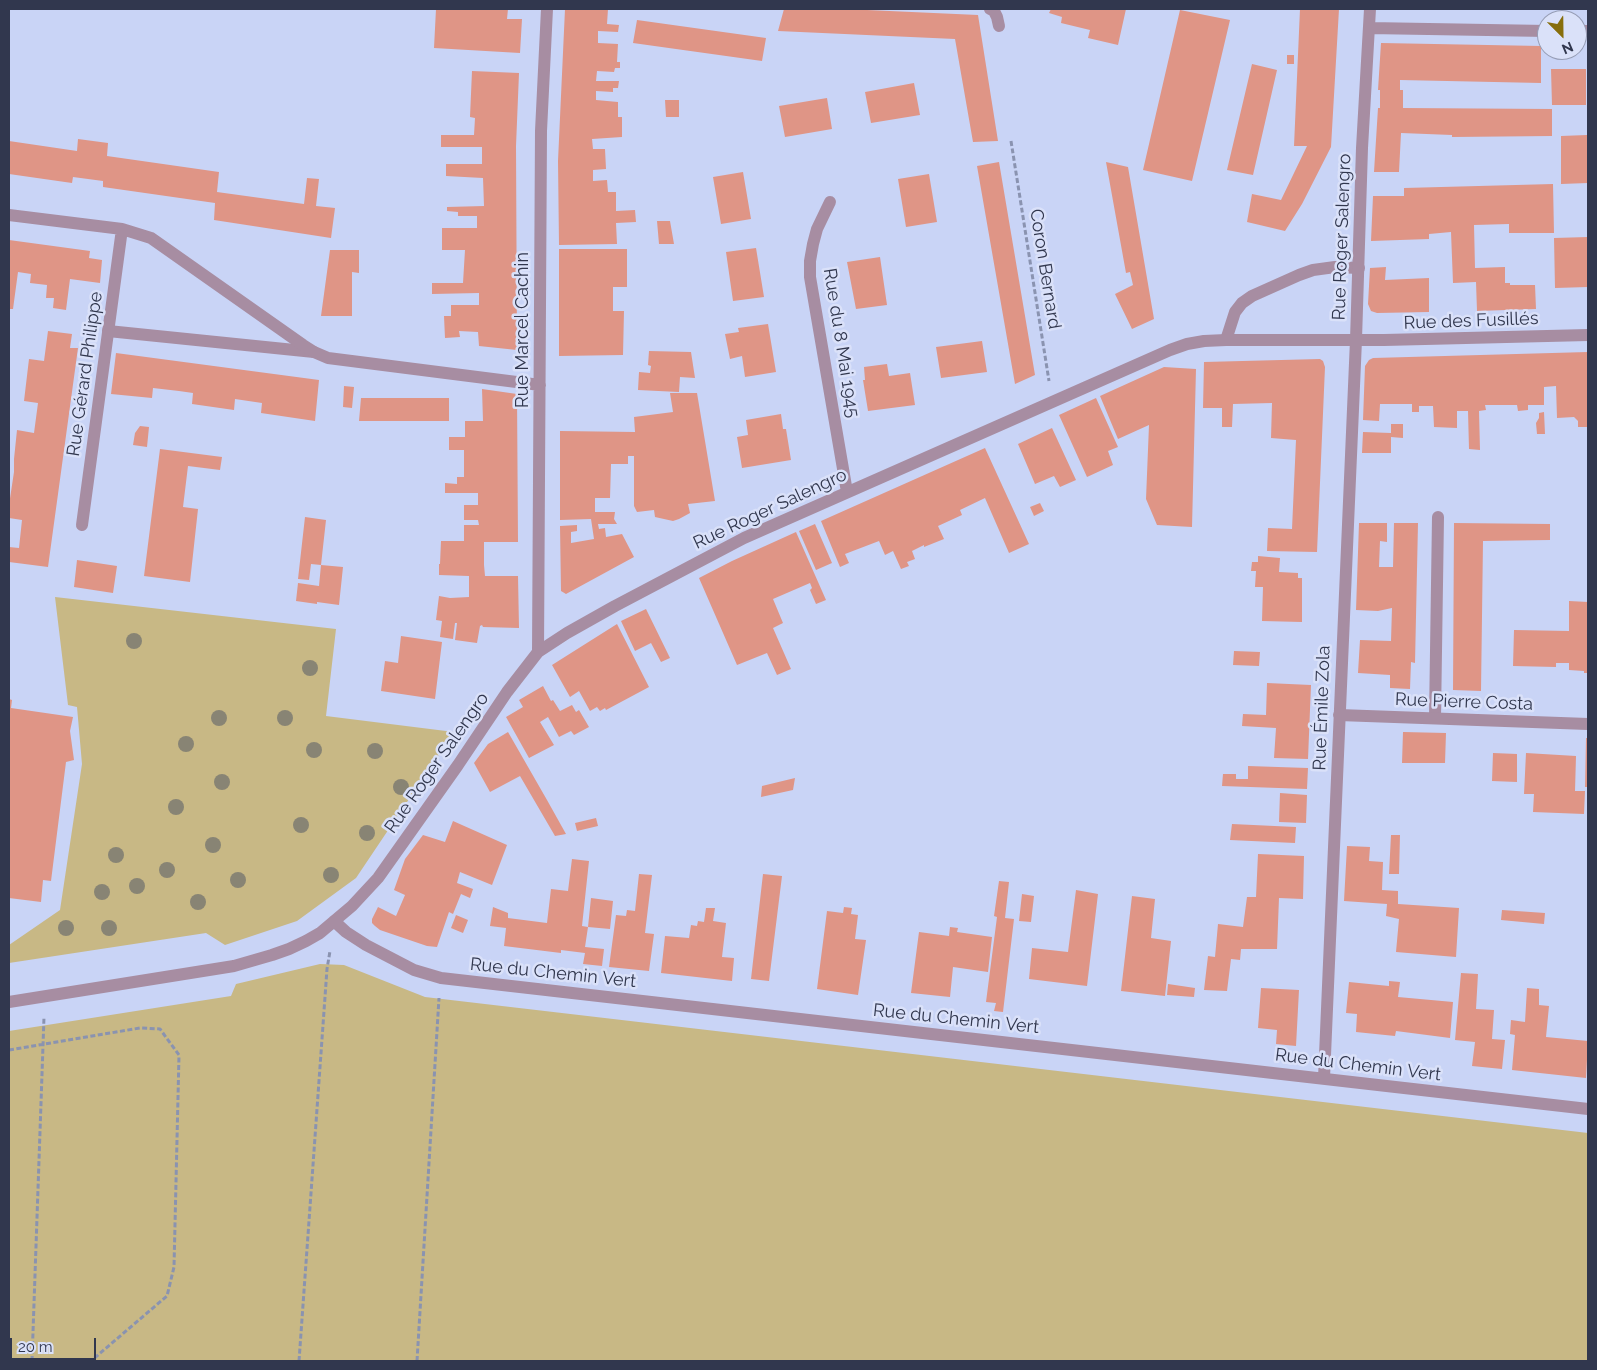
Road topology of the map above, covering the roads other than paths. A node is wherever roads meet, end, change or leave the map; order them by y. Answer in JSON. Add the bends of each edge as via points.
{"nodes":[{"id":1,"x":547,"y":9,"type":"edge"},
{"id":2,"x":990,"y":9,"type":"edge"},
{"id":3,"x":1370,"y":9,"type":"edge"},
{"id":4,"x":999,"y":26,"type":"dead end"},
{"id":5,"x":1369,"y":28,"type":"junction"},
{"id":6,"x":1537,"y":31,"type":"edge"},
{"id":7,"x":830,"y":202,"type":"dead end"},
{"id":8,"x":9,"y":215,"type":"edge"},
{"id":9,"x":122,"y":229,"type":"junction"},
{"id":10,"x":1358,"y":268,"type":"junction"},
{"id":11,"x":108,"y":332,"type":"junction"},
{"id":12,"x":1588,"y":335,"type":"edge"},
{"id":13,"x":1226,"y":340,"type":"junction"},
{"id":14,"x":1356,"y":340,"type":"junction"},
{"id":15,"x":314,"y":352,"type":"junction"},
{"id":16,"x":540,"y":385,"type":"junction"},
{"id":17,"x":848,"y":492,"type":"junction"},
{"id":18,"x":1438,"y":517,"type":"dead end"},
{"id":19,"x":82,"y":525,"type":"dead end"},
{"id":20,"x":538,"y":652,"type":"junction"},
{"id":21,"x":1339,"y":714,"type":"junction"},
{"id":22,"x":1435,"y":718,"type":"junction"},
{"id":23,"x":1588,"y":724,"type":"edge"},
{"id":24,"x":334,"y":921,"type":"junction"},
{"id":25,"x":9,"y":1002,"type":"edge"},
{"id":26,"x":1324,"y":1078,"type":"junction"},
{"id":27,"x":1588,"y":1109,"type":"edge"}],
"edges":[{"from":1,"to":16,"type":"street","name":"Rue Marcel Cachin","via":[[541,130]]},
{"from":2,"to":4,"type":"street","via":[[997,16]]},
{"from":3,"to":5,"type":"street","name":"Rue Roger Salengro"},
{"from":5,"to":6,"type":"street"},
{"from":5,"to":10,"type":"street","name":"Rue Roger Salengro"},
{"from":7,"to":17,"type":"street","name":"Rue du 8 Mai 1945","via":[[817,229],[810,277]]},
{"from":8,"to":9,"type":"street"},
{"from":9,"to":11,"type":"street","name":"Rue Gérard Philippe"},
{"from":9,"to":15,"type":"street","via":[[163,245]]},
{"from":10,"to":13,"type":"street","via":[[1313,270],[1252,296],[1235,312]]},
{"from":10,"to":14,"type":"street","name":"Rue Roger Salengro"},
{"from":11,"to":15,"type":"street"},
{"from":11,"to":19,"type":"street","name":"Rue Gérard Philippe"},
{"from":12,"to":14,"type":"street","name":"Rue des Fusillés"},
{"from":13,"to":14,"type":"street","name":"Rue Roger Salengro"},
{"from":13,"to":17,"type":"street","name":"Rue Roger Salengro","via":[[1186,344]]},
{"from":14,"to":21,"type":"street","name":"Rue Émile Zola"},
{"from":15,"to":16,"type":"street","via":[[344,361]]},
{"from":16,"to":20,"type":"street","name":"Rue Marcel Cachin"},
{"from":17,"to":20,"type":"street","name":"Rue Roger Salengro","via":[[721,550],[592,619]]},
{"from":18,"to":22,"type":"street"},
{"from":20,"to":24,"type":"street","name":"Rue Roger Salengro","via":[[378,878]]},
{"from":21,"to":22,"type":"street","name":"Rue Pierre Costa"},
{"from":21,"to":26,"type":"street","name":"Rue Émile Zola"},
{"from":22,"to":23,"type":"street","name":"Rue Pierre Costa"},
{"from":24,"to":25,"type":"street","name":"Rue Roger Salengro","via":[[320,933],[289,949],[253,962]]},
{"from":24,"to":26,"type":"street","name":"Rue du Chemin Vert","via":[[366,945],[414,970],[441,978]]},
{"from":26,"to":27,"type":"street","name":"Rue du Chemin Vert"}]}
